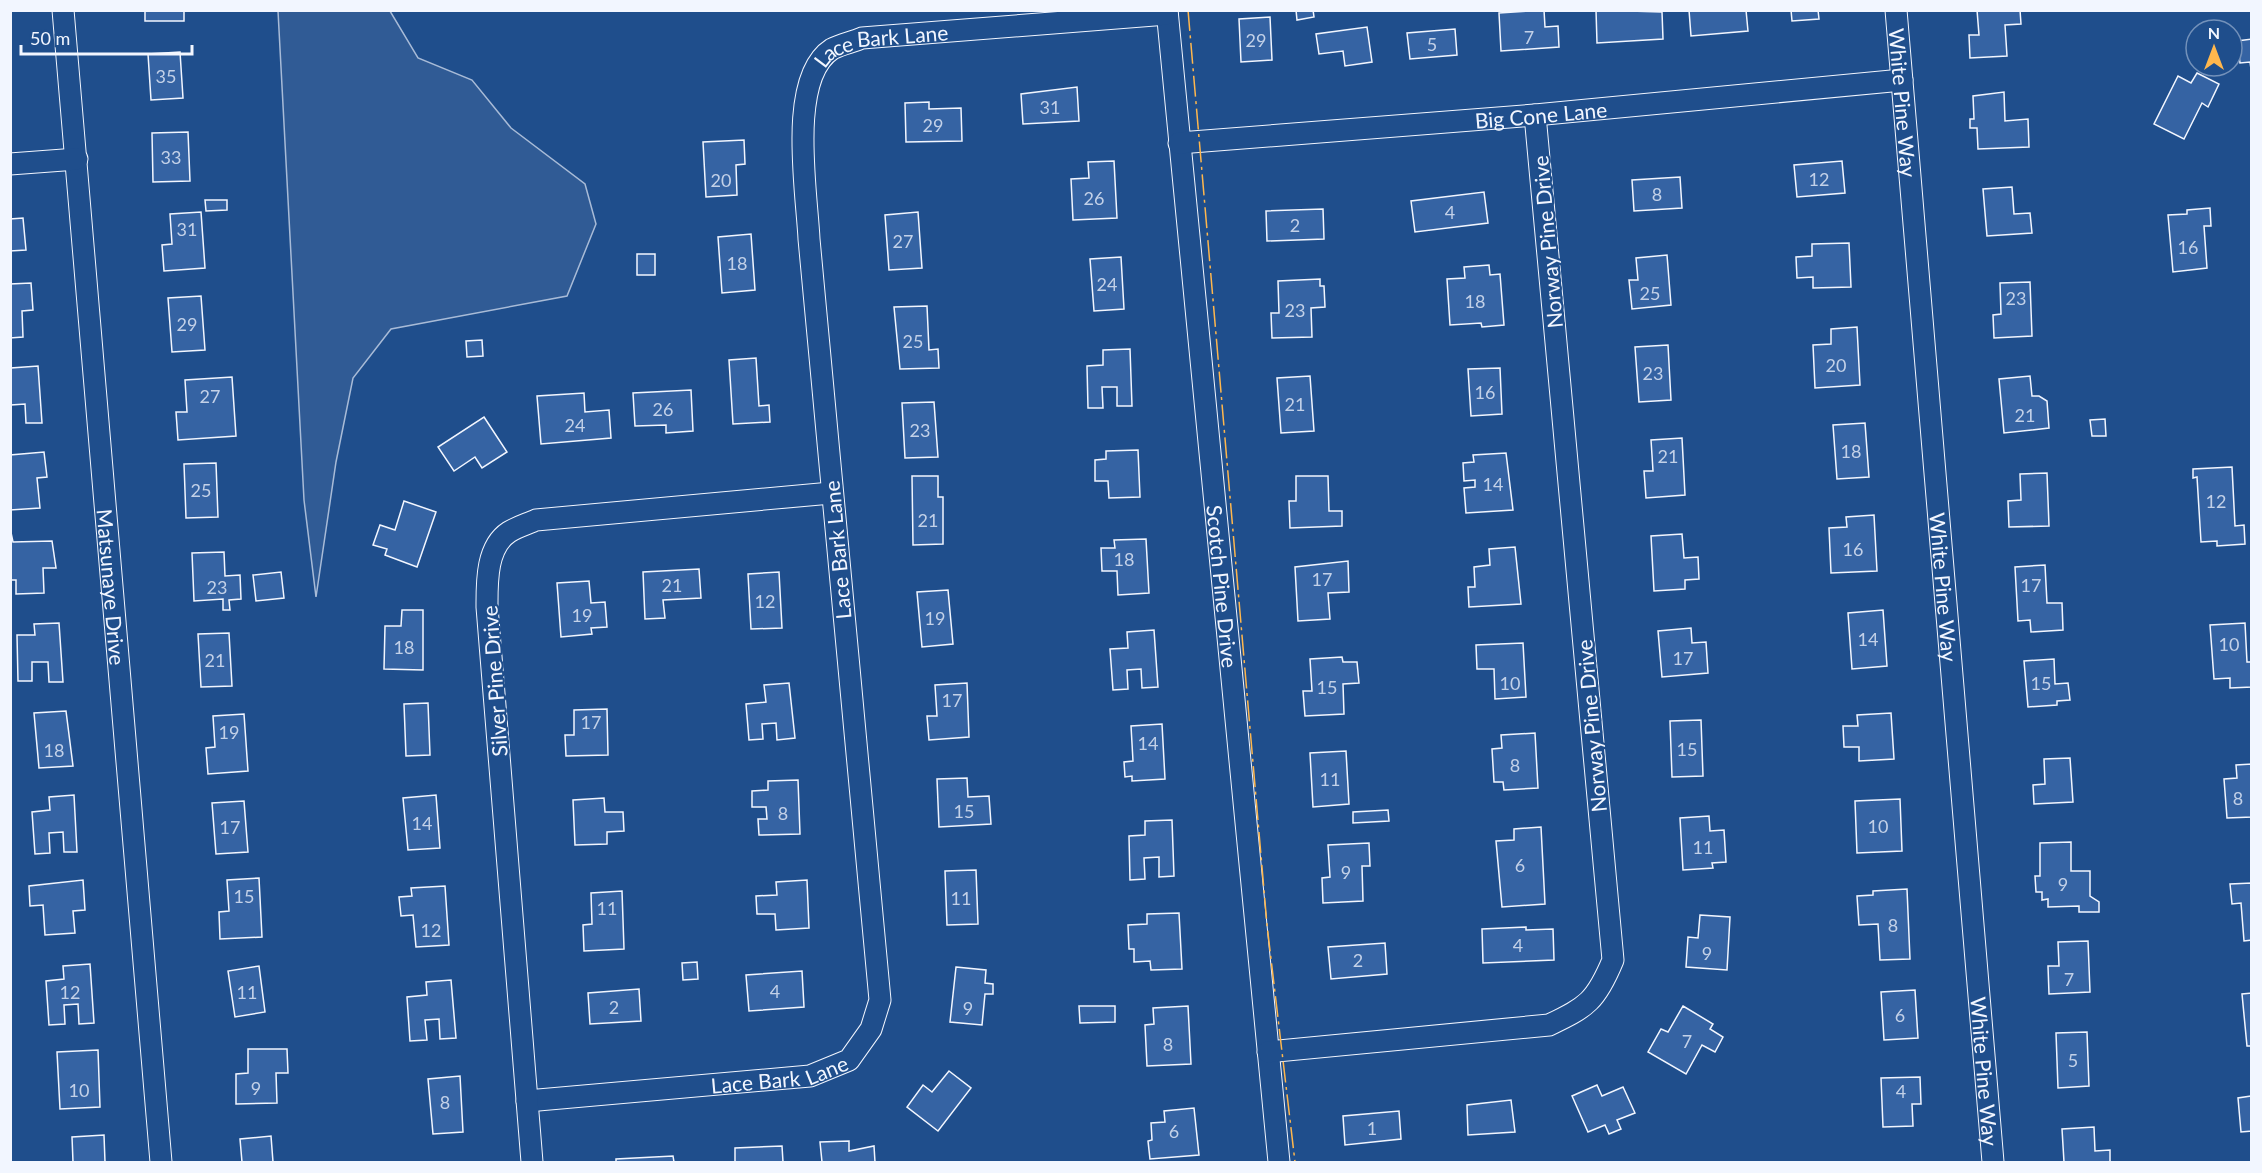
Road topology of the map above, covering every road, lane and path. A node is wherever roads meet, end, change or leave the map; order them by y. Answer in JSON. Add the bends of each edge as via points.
{"nodes":[{"id":1,"x":63,"y":10,"type":"edge"},
{"id":2,"x":1896,"y":10,"type":"edge"},
{"id":3,"x":1167,"y":12,"type":"edge"},
{"id":4,"x":1902,"y":80,"type":"junction"},
{"id":5,"x":1535,"y":115,"type":"junction"},
{"id":6,"x":1179,"y":143,"type":"junction"},
{"id":7,"x":77,"y":159,"type":"junction"},
{"id":8,"x":10,"y":164,"type":"edge"},
{"id":9,"x":831,"y":493,"type":"junction"},
{"id":10,"x":1268,"y":1053,"type":"junction"},
{"id":11,"x":527,"y":1101,"type":"junction"},
{"id":12,"x":161,"y":1162,"type":"edge"},
{"id":13,"x":532,"y":1162,"type":"edge"},
{"id":14,"x":1279,"y":1162,"type":"edge"},
{"id":15,"x":1994,"y":1162,"type":"edge"}],
"edges":[{"from":1,"to":7,"type":"street","name":"Matsunaye Drive"},
{"from":2,"to":4,"type":"street","name":"White Pine Way"},
{"from":3,"to":6,"type":"street","name":"Scotch Pine Drive"},
{"from":3,"to":9,"type":"street","name":"Lace Bark Lane","via":[[862,38],[831,50],[814,70],[803,124]]},
{"from":4,"to":5,"type":"street","name":"Big Cone Lane"},
{"from":4,"to":15,"type":"street","name":"White Pine Way"},
{"from":5,"to":6,"type":"street","name":"Big Cone Lane"},
{"from":5,"to":10,"type":"street","name":"Norway Pine Drive","via":[[1613,960],[1602,988],[1582,1010],[1549,1026]]},
{"from":6,"to":10,"type":"street","name":"Scotch Pine Drive"},
{"from":7,"to":8,"type":"street"},
{"from":7,"to":12,"type":"street","name":"Matsunaye Drive"},
{"from":9,"to":11,"type":"street","name":"Silver Pine Drive","via":[[536,520],[507,532],[492,555],[487,607]]},
{"from":9,"to":11,"type":"street","name":"Lace Bark Lane","via":[[880,1000],[871,1029],[849,1060],[810,1076]]},
{"from":10,"to":14,"type":"street","name":"Scotch Pine Drive"},
{"from":11,"to":13,"type":"street","name":"Silver Pine Drive"}]}
